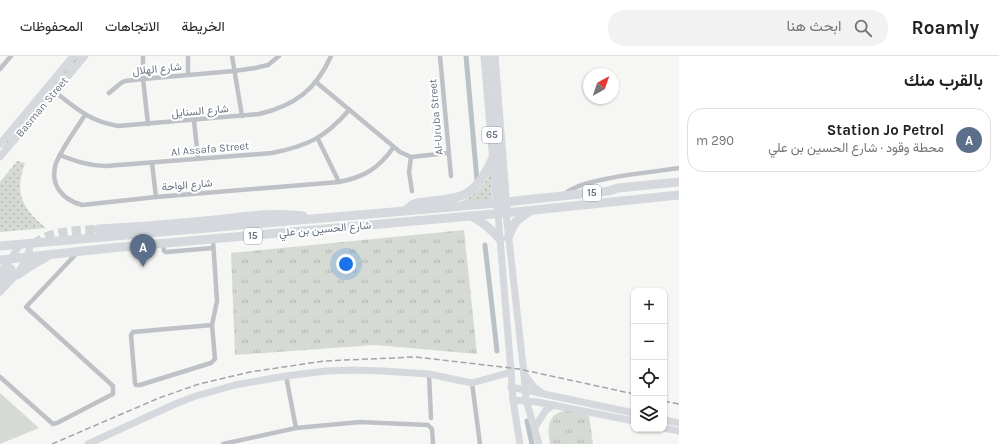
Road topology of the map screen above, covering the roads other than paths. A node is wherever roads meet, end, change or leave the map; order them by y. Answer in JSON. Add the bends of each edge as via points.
{"nodes":[{"id":1,"x":10,"y":56,"type":"edge"},
{"id":2,"x":73,"y":56,"type":"edge"},
{"id":3,"x":85,"y":56,"type":"edge"},
{"id":4,"x":142,"y":56,"type":"edge"},
{"id":5,"x":188,"y":56,"type":"edge"},
{"id":6,"x":232,"y":56,"type":"edge"},
{"id":7,"x":279,"y":56,"type":"edge"},
{"id":8,"x":331,"y":56,"type":"edge"},
{"id":9,"x":440,"y":56,"type":"edge"},
{"id":10,"x":485,"y":56,"type":"edge"},
{"id":11,"x":494,"y":56,"type":"edge"},
{"id":12,"x":0,"y":69,"type":"edge"},
{"id":13,"x":234,"y":72,"type":"junction"},
{"id":14,"x":188,"y":75,"type":"junction"},
{"id":15,"x":143,"y":79,"type":"junction"},
{"id":16,"x":316,"y":82,"type":"junction"},
{"id":17,"x":55,"y":92,"type":"junction"},
{"id":18,"x":109,"y":93,"type":"dead end"},
{"id":19,"x":349,"y":110,"type":"junction"},
{"id":20,"x":85,"y":115,"type":"junction"},
{"id":21,"x":242,"y":116,"type":"junction"},
{"id":22,"x":194,"y":121,"type":"junction"},
{"id":23,"x":148,"y":124,"type":"junction"},
{"id":24,"x":318,"y":139,"type":"junction"},
{"id":25,"x":1,"y":141,"type":"edge"},
{"id":26,"x":393,"y":148,"type":"junction"},
{"id":27,"x":448,"y":153,"type":"junction"},
{"id":28,"x":1,"y":154,"type":"edge"},
{"id":29,"x":60,"y":155,"type":"junction"},
{"id":30,"x":411,"y":157,"type":"junction"},
{"id":31,"x":494,"y":157,"type":"junction"},
{"id":32,"x":198,"y":158,"type":"junction"},
{"id":33,"x":152,"y":163,"type":"junction"},
{"id":34,"x":679,"y":168,"type":"edge"},
{"id":35,"x":451,"y":176,"type":"dead end"},
{"id":36,"x":339,"y":182,"type":"junction"},
{"id":37,"x":679,"y":182,"type":"edge"},
{"id":38,"x":504,"y":185,"type":"junction"},
{"id":39,"x":412,"y":191,"type":"dead end"},
{"id":40,"x":679,"y":195,"type":"edge"},
{"id":41,"x":563,"y":196,"type":"junction"},
{"id":42,"x":156,"y":197,"type":"junction"},
{"id":43,"x":520,"y":201,"type":"junction"},
{"id":44,"x":501,"y":203,"type":"junction"},
{"id":45,"x":406,"y":210,"type":"junction"},
{"id":46,"x":530,"y":211,"type":"junction"},
{"id":47,"x":502,"y":213,"type":"junction"},
{"id":48,"x":471,"y":216,"type":"junction"},
{"id":49,"x":316,"y":219,"type":"junction"},
{"id":50,"x":98,"y":229,"type":"tunnel mouth"},
{"id":51,"x":504,"y":238,"type":"junction"},
{"id":52,"x":31,"y":242,"type":"junction"},
{"id":53,"x":20,"y":244,"type":"junction"},
{"id":54,"x":213,"y":244,"type":"junction"},
{"id":55,"x":0,"y":246,"type":"edge"},
{"id":56,"x":78,"y":251,"type":"junction"},
{"id":57,"x":56,"y":254,"type":"junction"},
{"id":58,"x":27,"y":257,"type":"junction"},
{"id":59,"x":12,"y":259,"type":"junction"},
{"id":60,"x":0,"y":260,"type":"edge"},
{"id":61,"x":0,"y":272,"type":"edge"},
{"id":62,"x":14,"y":272,"type":"junction"},
{"id":63,"x":0,"y":283,"type":"edge"},
{"id":64,"x":0,"y":292,"type":"edge"},
{"id":65,"x":212,"y":325,"type":"junction"},
{"id":66,"x":510,"y":360,"type":"junction"},
{"id":67,"x":523,"y":360,"type":"junction"},
{"id":68,"x":511,"y":372,"type":"junction"},
{"id":69,"x":429,"y":374,"type":"junction"},
{"id":70,"x":524,"y":374,"type":"junction"},
{"id":71,"x":286,"y":376,"type":"junction"},
{"id":72,"x":0,"y":377,"type":"edge"},
{"id":73,"x":472,"y":383,"type":"junction"},
{"id":74,"x":511,"y":387,"type":"junction"},
{"id":75,"x":525,"y":390,"type":"junction"},
{"id":76,"x":543,"y":394,"type":"junction"},
{"id":77,"x":513,"y":400,"type":"junction"},
{"id":78,"x":526,"y":400,"type":"junction"},
{"id":79,"x":554,"y":405,"type":"junction"},
{"id":80,"x":631,"y":412,"type":"edge"},
{"id":81,"x":431,"y":418,"type":"dead end"},
{"id":82,"x":631,"y":420,"type":"edge"},
{"id":83,"x":667,"y":421,"type":"edge"},
{"id":84,"x":679,"y":424,"type":"edge"},
{"id":85,"x":535,"y":427,"type":"junction"},
{"id":86,"x":296,"y":428,"type":"junction"},
{"id":87,"x":667,"y":429,"type":"edge"},
{"id":88,"x":679,"y":431,"type":"edge"},
{"id":89,"x":88,"y":444,"type":"edge"},
{"id":90,"x":223,"y":444,"type":"edge"},
{"id":91,"x":434,"y":444,"type":"edge"},
{"id":92,"x":480,"y":444,"type":"edge"},
{"id":93,"x":520,"y":444,"type":"edge"},
{"id":94,"x":539,"y":444,"type":"edge"}],
"edges":[{"from":1,"to":12,"type":"street"},
{"from":2,"to":25,"type":"street","name":"Basman Street"},
{"from":3,"to":17,"type":"street","name":"Basman Street"},
{"from":4,"to":15,"type":"street"},
{"from":5,"to":14,"type":"street"},
{"from":6,"to":13,"type":"street"},
{"from":7,"to":13,"type":"street","name":"شارع الهلال","via":[[268,65]]},
{"from":8,"to":16,"type":"street","name":"شارع السنايل"},
{"from":9,"to":27,"type":"street","name":"Al-Uruba Street"},
{"from":10,"to":31,"type":"highway","number":"65"},
{"from":11,"to":38,"type":"highway","number":"65"},
{"from":13,"to":14,"type":"street","name":"شارع الهلال"},
{"from":13,"to":21,"type":"street"},
{"from":14,"to":15,"type":"street","name":"شارع الهلال"},
{"from":15,"to":18,"type":"street","name":"شارع الهلال","via":[[121,83]]},
{"from":15,"to":23,"type":"street"},
{"from":16,"to":19,"type":"street"},
{"from":16,"to":21,"type":"street","name":"شارع السنايل","via":[[302,96],[273,111]]},
{"from":17,"to":20,"type":"street","name":"شارع السنايل"},
{"from":17,"to":28,"type":"street","name":"Basman Street"},
{"from":19,"to":24,"type":"street","name":"Al Assafa Street"},
{"from":19,"to":26,"type":"street"},
{"from":20,"to":23,"type":"street","name":"شارع السنايل","via":[[118,126]]},
{"from":20,"to":29,"type":"street","name":"شارع الواحة"},
{"from":21,"to":22,"type":"street","name":"شارع السنايل"},
{"from":22,"to":23,"type":"street","name":"شارع السنايل"},
{"from":22,"to":32,"type":"street"},
{"from":24,"to":32,"type":"street","name":"Al Assafa Street","via":[[290,150],[272,153]]},
{"from":24,"to":36,"type":"street"},
{"from":26,"to":30,"type":"street"},
{"from":26,"to":36,"type":"street","name":"شارع الواحة","via":[[383,161],[364,175]]},
{"from":27,"to":30,"type":"street"},
{"from":27,"to":35,"type":"street","name":"Al-Uruba Street"},
{"from":29,"to":33,"type":"street","name":"Al Assafa Street","via":[[94,166]]},
{"from":29,"to":42,"type":"street","name":"شارع الواحة","via":[[55,169],[56,186],[66,199],[74,203],[82,205]]},
{"from":30,"to":39,"type":"street"},
{"from":31,"to":44,"type":"highway","number":"65"},
{"from":31,"to":45,"type":"highway","via":[[480,182],[470,191],[451,199],[412,204]]},
{"from":32,"to":33,"type":"street","name":"Al Assafa Street"},
{"from":33,"to":42,"type":"street"},
{"from":34,"to":41,"type":"street","via":[[588,183],[568,191]]},
{"from":36,"to":42,"type":"street","name":"شارع الواحة"},
{"from":37,"to":41,"type":"highway","number":"15"},
{"from":38,"to":43,"type":"highway","via":[[510,195]]},
{"from":38,"to":44,"type":"highway","number":"65"},
{"from":40,"to":46,"type":"highway","number":"15"},
{"from":41,"to":43,"type":"highway","number":"15"},
{"from":43,"to":44,"type":"highway","number":"15"},
{"from":44,"to":45,"type":"highway","name":"شارع الحسين بن علي","number":"15"},
{"from":44,"to":47,"type":"highway","number":"65"},
{"from":45,"to":49,"type":"highway","name":"شارع الحسين بن علي","number":"15"},
{"from":46,"to":47,"type":"highway","number":"15"},
{"from":46,"to":51,"type":"highway","via":[[518,218]]},
{"from":47,"to":48,"type":"highway","name":"شارع الحسين بن علي","number":"15"},
{"from":47,"to":51,"type":"street"},
{"from":48,"to":51,"type":"highway"},
{"from":48,"to":54,"type":"highway","name":"شارع الحسين بن علي","number":"15"},
{"from":49,"to":50,"type":"highway","via":[[294,215],[271,215]]},
{"from":49,"to":52,"type":"highway","name":"شارع الحسين بن علي","number":"15"},
{"from":51,"to":66,"type":"street"},
{"from":51,"to":67,"type":"street"},
{"from":52,"to":53,"type":"highway","name":"شارع الحسين بن علي","number":"15"},
{"from":52,"to":58,"type":"street"},
{"from":53,"to":55,"type":"highway","name":"شارع الحسين بن علي","number":"15"},
{"from":53,"to":59,"type":"street"},
{"from":54,"to":56,"type":"highway","name":"شارع الحسين بن علي","number":"15","via":[[163,244]]},
{"from":54,"to":65,"type":"street","via":[[217,301]]},
{"from":56,"to":57,"type":"highway","name":"شارع الحسين بن علي","number":"15"},
{"from":56,"to":72,"type":"street","via":[[26,307],[113,386],[112,396],[53,424]]},
{"from":57,"to":58,"type":"highway","name":"شارع الحسين بن علي","number":"15"},
{"from":57,"to":62,"type":"highway"},
{"from":58,"to":59,"type":"highway","name":"شارع الحسين بن علي","number":"15"},
{"from":58,"to":62,"type":"street"},
{"from":59,"to":60,"type":"highway","name":"شارع الحسين بن علي","number":"15"},
{"from":59,"to":61,"type":"street"},
{"from":62,"to":63,"type":"highway"},
{"from":62,"to":64,"type":"street"},
{"from":65,"to":65,"type":"street","via":[[215,357],[211,363],[136,386],[131,335],[133,332]]},
{"from":66,"to":67,"type":"street"},
{"from":66,"to":68,"type":"street"},
{"from":67,"to":70,"type":"street"},
{"from":68,"to":73,"type":"street"},
{"from":68,"to":74,"type":"street"},
{"from":69,"to":71,"type":"street","via":[[355,370]]},
{"from":69,"to":73,"type":"street"},
{"from":69,"to":81,"type":"street"},
{"from":70,"to":75,"type":"street"},
{"from":70,"to":76,"type":"street"},
{"from":71,"to":86,"type":"street"},
{"from":71,"to":89,"type":"street","via":[[235,385],[196,396]]},
{"from":73,"to":92,"type":"street"},
{"from":74,"to":75,"type":"street"},
{"from":74,"to":77,"type":"street"},
{"from":75,"to":76,"type":"street"},
{"from":75,"to":78,"type":"street"},
{"from":76,"to":80,"type":"street"},
{"from":77,"to":78,"type":"street"},
{"from":77,"to":93,"type":"street"},
{"from":78,"to":79,"type":"street"},
{"from":78,"to":85,"type":"street"},
{"from":79,"to":82,"type":"street"},
{"from":79,"to":85,"type":"street","via":[[546,410]]},
{"from":83,"to":84,"type":"street"},
{"from":85,"to":94,"type":"street"},
{"from":86,"to":90,"type":"street"},
{"from":86,"to":91,"type":"street","via":[[360,422],[424,424],[431,427]]},
{"from":87,"to":88,"type":"street"}]}
